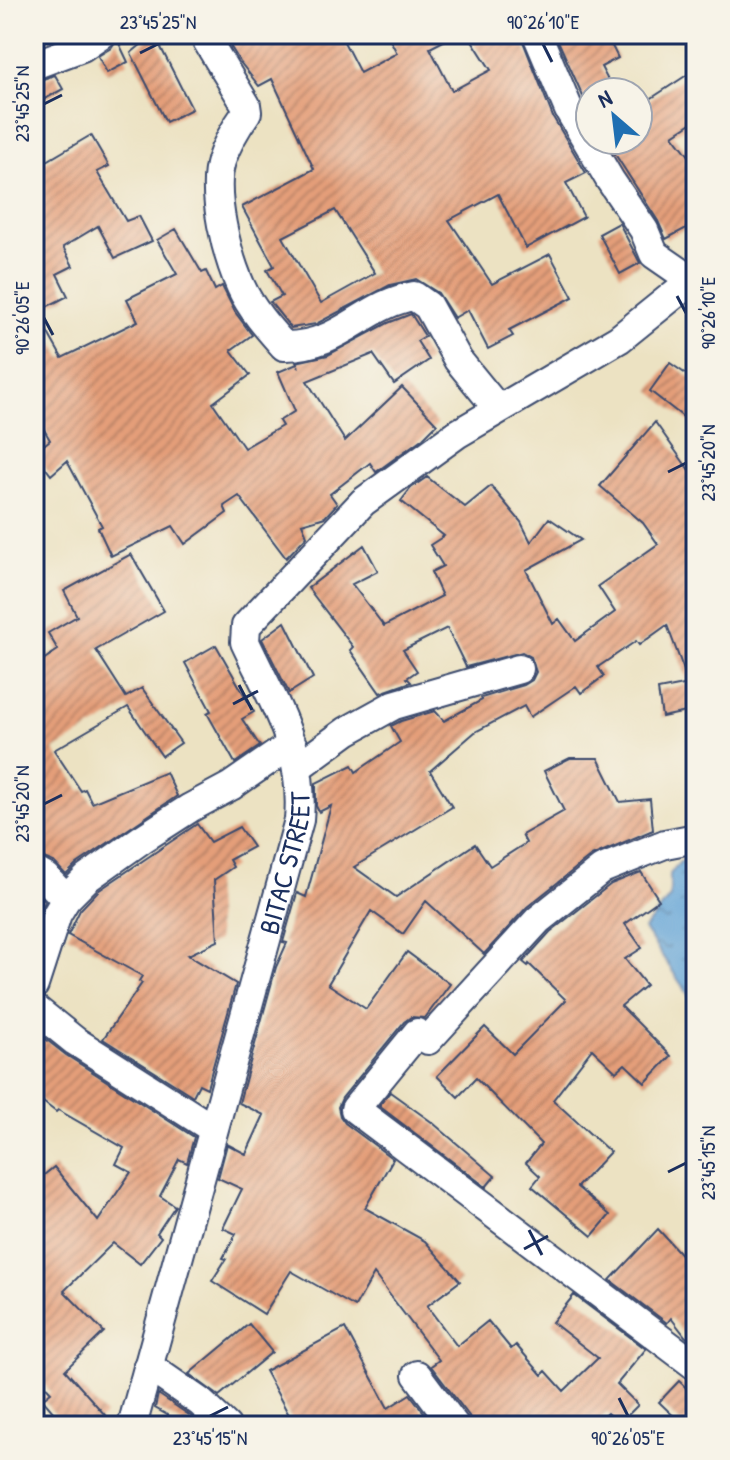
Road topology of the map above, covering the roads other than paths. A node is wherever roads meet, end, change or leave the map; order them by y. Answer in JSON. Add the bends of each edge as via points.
{"nodes":[{"id":1,"x":101,"y":34,"type":"edge"},
{"id":2,"x":203,"y":34,"type":"edge"},
{"id":3,"x":537,"y":34,"type":"edge"},
{"id":4,"x":34,"y":65,"type":"edge"},
{"id":5,"x":694,"y":279,"type":"edge"},
{"id":6,"x":498,"y":409,"type":"junction"},
{"id":7,"x":519,"y":669,"type":"dead end"},
{"id":8,"x":296,"y":755,"type":"junction"},
{"id":9,"x":696,"y":838,"type":"edge"},
{"id":10,"x":34,"y":871,"type":"edge"},
{"id":11,"x":66,"y":899,"type":"junction"},
{"id":12,"x":34,"y":985,"type":"edge"},
{"id":13,"x":34,"y":1008,"type":"edge"},
{"id":14,"x":213,"y":1129,"type":"junction"},
{"id":15,"x":148,"y":1366,"type":"junction"},
{"id":16,"x":696,"y":1366,"type":"edge"},
{"id":17,"x":417,"y":1375,"type":"dead end"},
{"id":18,"x":132,"y":1426,"type":"edge"},
{"id":19,"x":226,"y":1426,"type":"edge"},
{"id":20,"x":455,"y":1426,"type":"edge"}],
"edges":[{"from":1,"to":4,"type":"street"},
{"from":2,"to":6,"type":"street","via":[[246,105],[221,162],[218,196],[241,287],[265,324],[284,346],[300,347],[332,338],[398,298],[414,296],[428,306],[458,360]]},
{"from":3,"to":5,"type":"street","via":[[569,110],[654,254]]},
{"from":5,"to":6,"type":"street","name":"BITAC STREET","via":[[619,339]]},
{"from":6,"to":8,"type":"street","name":"BITAC STREET","via":[[363,502],[246,626],[245,642]]},
{"from":7,"to":8,"type":"street","via":[[394,705]]},
{"from":8,"to":11,"type":"street","via":[[190,808],[87,878]]},
{"from":8,"to":14,"type":"street","name":"BITAC STREET","via":[[302,791],[299,820]]},
{"from":9,"to":16,"type":"street","via":[[665,844],[602,869],[538,920],[428,1040],[417,1033],[355,1109]]},
{"from":10,"to":11,"type":"street"},
{"from":11,"to":12,"type":"street"},
{"from":13,"to":14,"type":"street","via":[[75,1041]]},
{"from":14,"to":15,"type":"street","name":"BITAC STREET"},
{"from":15,"to":18,"type":"street","name":"BITAC STREET"},
{"from":15,"to":19,"type":"street"},
{"from":17,"to":20,"type":"street"}]}
